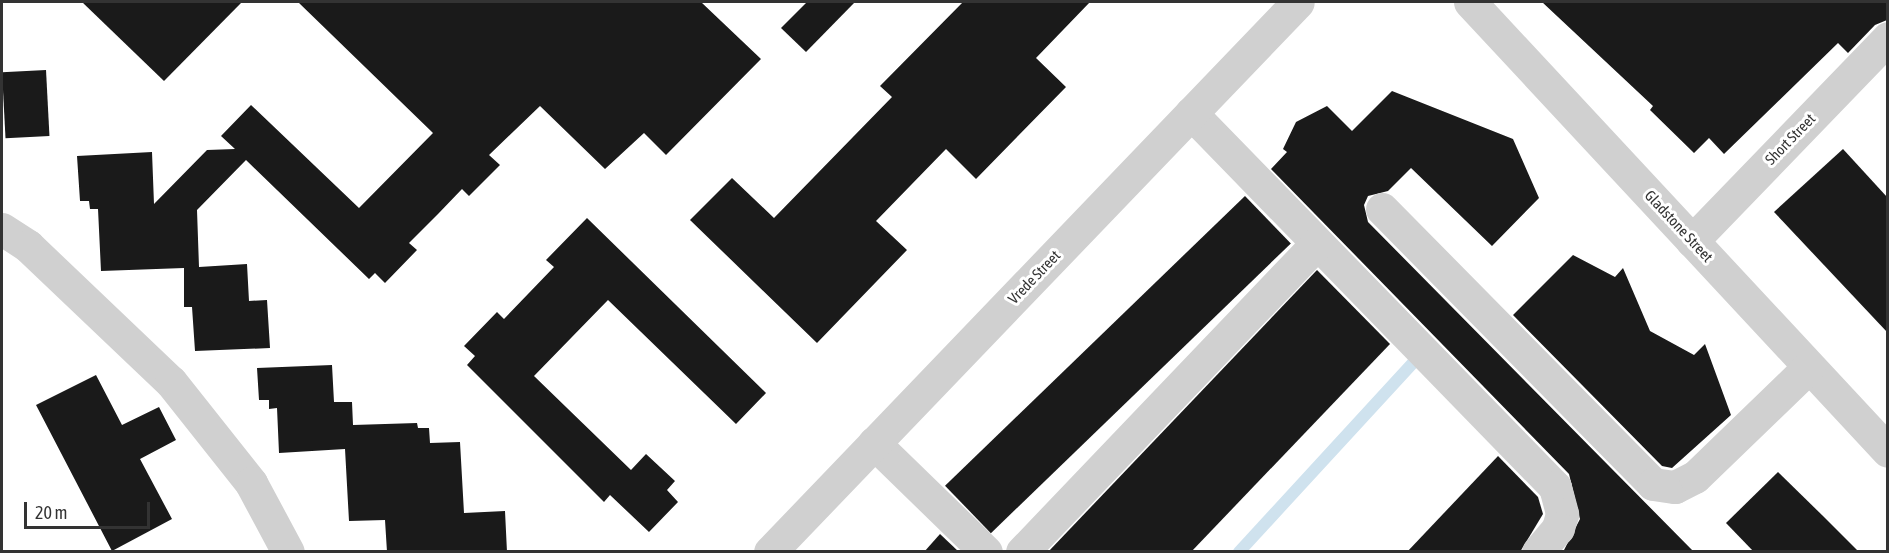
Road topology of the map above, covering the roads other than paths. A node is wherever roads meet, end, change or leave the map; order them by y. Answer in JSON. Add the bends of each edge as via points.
{"nodes":[{"id":1,"x":1298,"y":2,"type":"edge"},
{"id":2,"x":1470,"y":2,"type":"edge"},
{"id":3,"x":1887,"y":38,"type":"edge"},
{"id":4,"x":1191,"y":113,"type":"junction"},
{"id":5,"x":1382,"y":209,"type":"dead end"},
{"id":6,"x":2,"y":229,"type":"edge"},
{"id":7,"x":1692,"y":241,"type":"junction"},
{"id":8,"x":1317,"y":243,"type":"junction"},
{"id":9,"x":1809,"y":367,"type":"junction"},
{"id":10,"x":874,"y":443,"type":"junction"},
{"id":11,"x":1886,"y":445,"type":"edge"},
{"id":12,"x":288,"y":552,"type":"edge"},
{"id":13,"x":770,"y":552,"type":"edge"},
{"id":14,"x":986,"y":552,"type":"edge"},
{"id":15,"x":1022,"y":552,"type":"edge"},
{"id":16,"x":1538,"y":552,"type":"edge"}],
"edges":[{"from":1,"to":4,"type":"street","name":"Vrede Street"},
{"from":2,"to":7,"type":"street","name":"Gladstone Street"},
{"from":3,"to":7,"type":"street","name":"Short Street"},
{"from":4,"to":8,"type":"street"},
{"from":4,"to":10,"type":"street","name":"Vrede Street"},
{"from":5,"to":9,"type":"street","via":[[1653,484],[1675,487],[1695,477]]},
{"from":6,"to":12,"type":"street","via":[[27,246],[171,382],[251,483]]},
{"from":7,"to":9,"type":"street","name":"Gladstone Street"},
{"from":8,"to":15,"type":"street"},
{"from":8,"to":16,"type":"street","via":[[1555,487],[1562,514],[1557,528]]},
{"from":9,"to":11,"type":"street","name":"Gladstone Street"},
{"from":10,"to":13,"type":"street","name":"Vrede Street"},
{"from":10,"to":14,"type":"street"}]}
